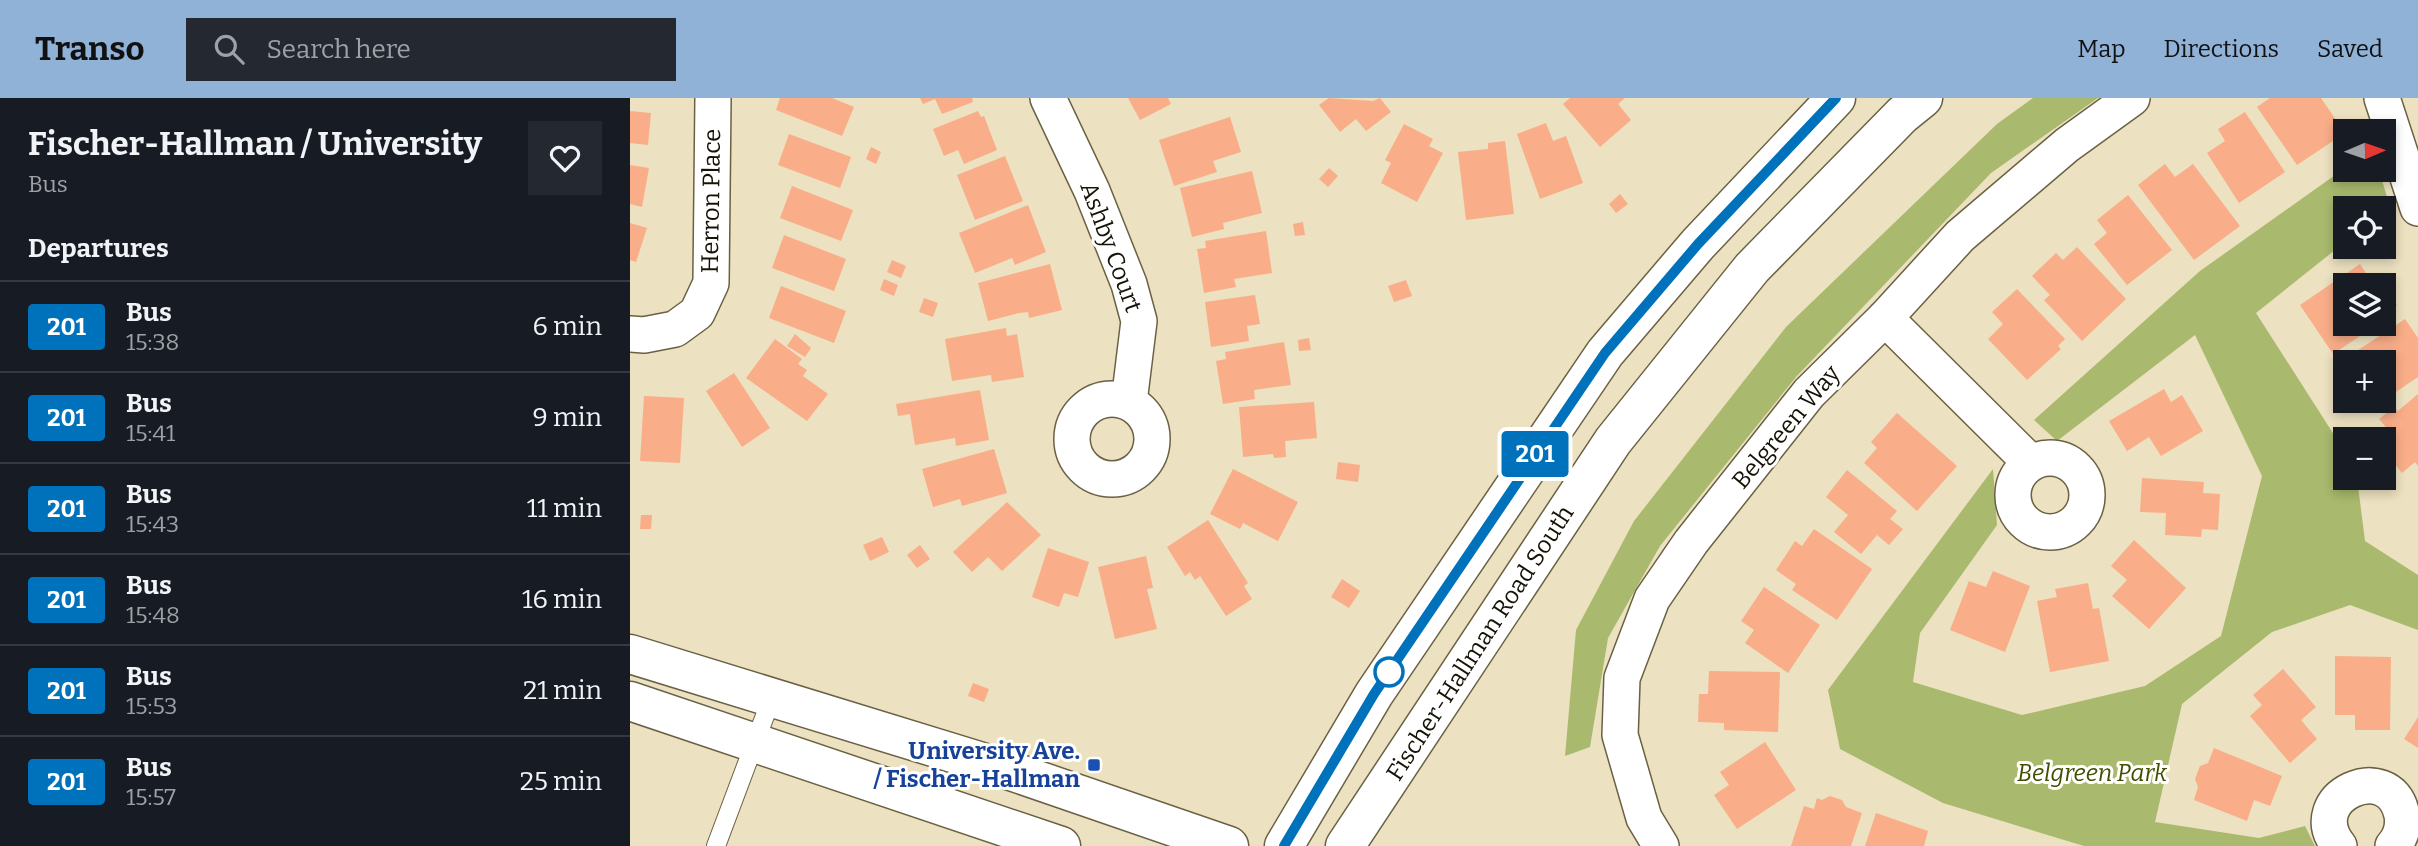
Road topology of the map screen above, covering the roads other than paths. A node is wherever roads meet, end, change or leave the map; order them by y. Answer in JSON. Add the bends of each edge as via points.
{"nodes":[{"id":1,"x":713,"y":98,"type":"edge"},
{"id":2,"x":1048,"y":98,"type":"edge"},
{"id":3,"x":1836,"y":98,"type":"edge"},
{"id":4,"x":1923,"y":98,"type":"edge"},
{"id":5,"x":2132,"y":98,"type":"edge"},
{"id":6,"x":2382,"y":98,"type":"edge"},
{"id":7,"x":2418,"y":208,"type":"edge"},
{"id":8,"x":1885,"y":318,"type":"junction"},
{"id":9,"x":630,"y":334,"type":"edge"},
{"id":10,"x":1129,"y":402,"type":"dead end"},
{"id":11,"x":2031,"y":463,"type":"dead end"},
{"id":12,"x":630,"y":654,"type":"edge"},
{"id":13,"x":772,"y":697,"type":"junction"},
{"id":14,"x":630,"y":701,"type":"edge"},
{"id":15,"x":755,"y":741,"type":"junction"},
{"id":16,"x":716,"y":846,"type":"edge"},
{"id":17,"x":1061,"y":846,"type":"edge"},
{"id":18,"x":1229,"y":846,"type":"edge"},
{"id":19,"x":1284,"y":846,"type":"edge"},
{"id":20,"x":1345,"y":846,"type":"edge"},
{"id":21,"x":1661,"y":846,"type":"edge"},
{"id":22,"x":2340,"y":846,"type":"edge"},
{"id":23,"x":2393,"y":846,"type":"edge"}],
"edges":[{"from":1,"to":9,"type":"street","name":"Herron Place","via":[[711,283],[697,313],[675,329]]},
{"from":2,"to":10,"type":"street","name":"Ashby Court","via":[[1092,191],[1139,321]]},
{"from":3,"to":19,"type":"main road","via":[[1698,244],[1605,353],[1374,694]]},
{"from":4,"to":20,"type":"main road","name":"Fischer-Hallman Road South","via":[[1752,268],[1613,441]]},
{"from":5,"to":8,"type":"street","name":"Belgreen Way","via":[[2067,145],[1960,236]]},
{"from":6,"to":7,"type":"street"},
{"from":8,"to":11,"type":"street"},
{"from":8,"to":21,"type":"street","name":"Belgreen Way","via":[[1809,393],[1691,542],[1652,599],[1622,678],[1620,735],[1644,818]]},
{"from":12,"to":13,"type":"main road"},
{"from":13,"to":15,"type":"lane"},
{"from":13,"to":18,"type":"main road","via":[[1008,770]]},
{"from":14,"to":15,"type":"main road"},
{"from":15,"to":16,"type":"lane"},
{"from":15,"to":17,"type":"main road"},
{"from":22,"to":23,"type":"street","via":[[2332,834],[2332,811],[2347,790],[2361,785],[2380,788],[2400,807],[2402,828]]}]}
